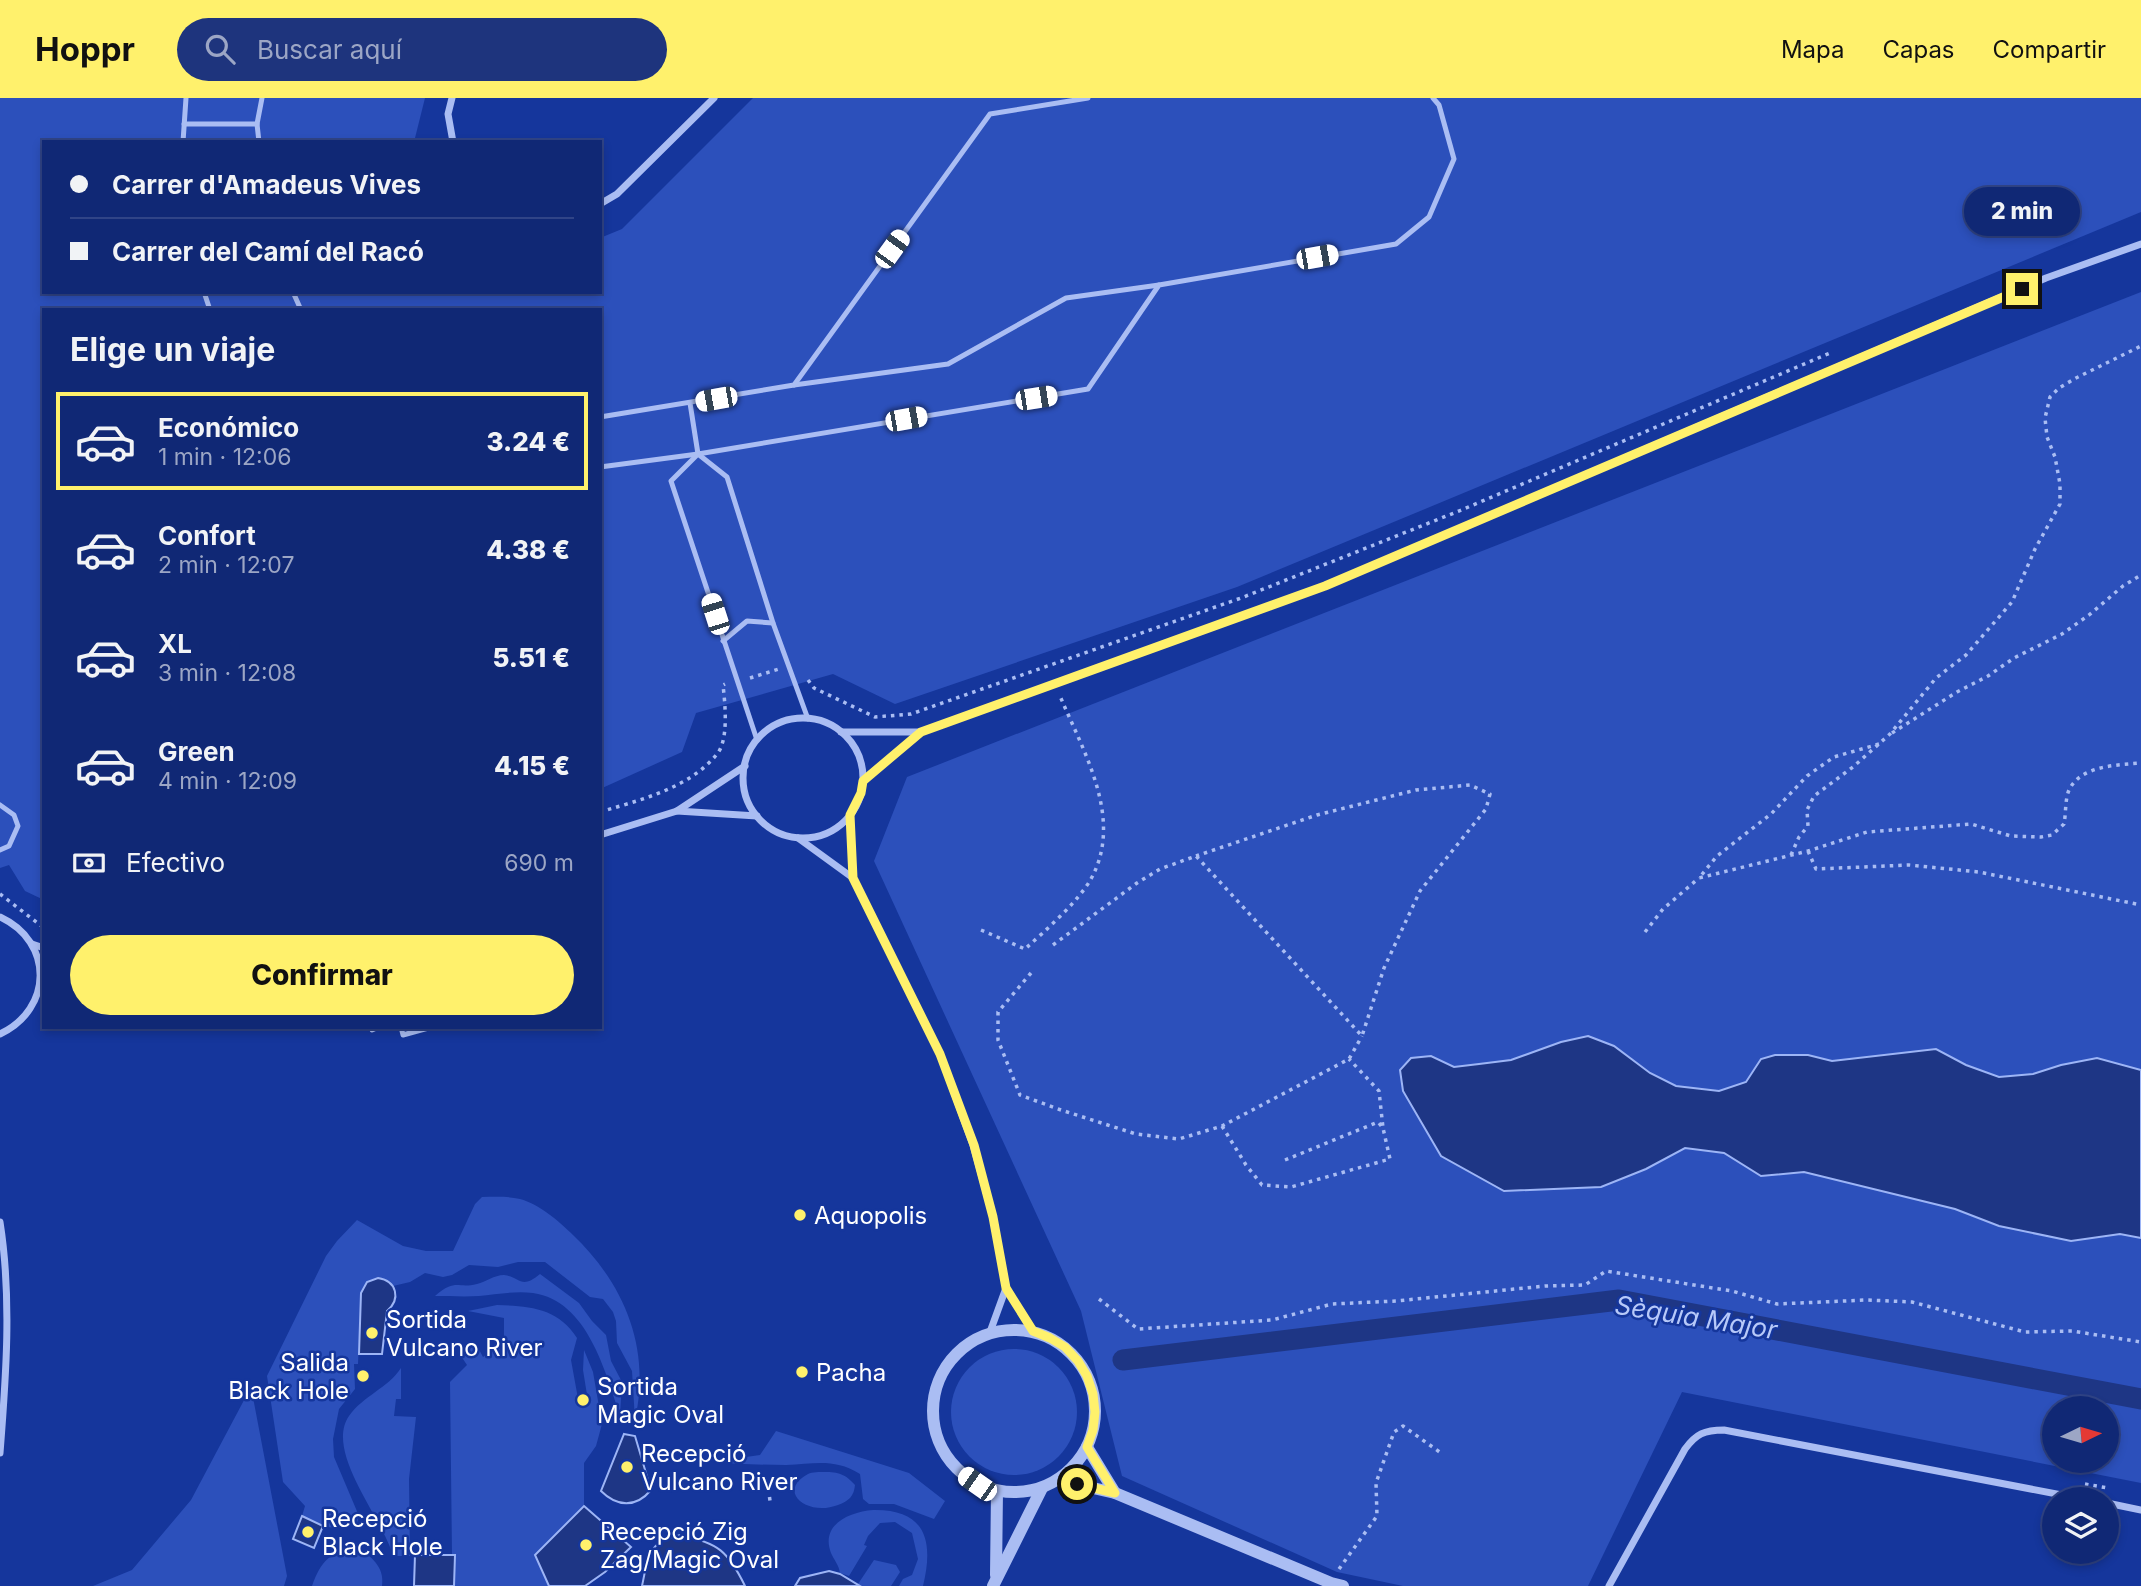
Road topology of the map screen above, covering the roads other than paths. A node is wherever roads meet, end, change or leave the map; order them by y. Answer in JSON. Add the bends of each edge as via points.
{"nodes":[{"id":1,"x":186,"y":98,"type":"edge"},
{"id":2,"x":262,"y":98,"type":"edge"},
{"id":3,"x":452,"y":98,"type":"edge"},
{"id":4,"x":715,"y":98,"type":"edge"},
{"id":5,"x":1088,"y":98,"type":"edge"},
{"id":6,"x":1433,"y":98,"type":"edge"},
{"id":7,"x":184,"y":124,"type":"junction"},
{"id":8,"x":257,"y":124,"type":"junction"},
{"id":9,"x":183,"y":140,"type":"edge"},
{"id":10,"x":258,"y":140,"type":"edge"},
{"id":11,"x":453,"y":140,"type":"edge"},
{"id":12,"x":602,"y":203,"type":"edge"},
{"id":13,"x":2141,"y":244,"type":"edge"},
{"id":14,"x":1159,"y":285,"type":"junction"},
{"id":15,"x":794,"y":385,"type":"junction"},
{"id":16,"x":690,"y":403,"type":"junction"},
{"id":17,"x":602,"y":417,"type":"edge"},
{"id":18,"x":698,"y":454,"type":"junction"},
{"id":19,"x":602,"y":467,"type":"edge"},
{"id":20,"x":773,"y":623,"type":"junction"},
{"id":21,"x":723,"y":641,"type":"junction"},
{"id":22,"x":808,"y":719,"type":"junction"},
{"id":23,"x":841,"y":732,"type":"junction"},
{"id":24,"x":921,"y":732,"type":"junction"},
{"id":25,"x":757,"y":740,"type":"junction"},
{"id":26,"x":745,"y":766,"type":"junction"},
{"id":27,"x":863,"y":781,"type":"junction"},
{"id":28,"x":0,"y":805,"type":"edge"},
{"id":29,"x":677,"y":811,"type":"junction"},
{"id":30,"x":850,"y":815,"type":"junction"},
{"id":31,"x":757,"y":816,"type":"junction"},
{"id":32,"x":602,"y":834,"type":"edge"},
{"id":33,"x":797,"y":838,"type":"junction"},
{"id":34,"x":0,"y":850,"type":"edge"},
{"id":35,"x":853,"y":878,"type":"junction"},
{"id":36,"x":0,"y":918,"type":"edge"},
{"id":37,"x":32,"y":944,"type":"junction"},
{"id":38,"x":42,"y":947,"type":"edge"},
{"id":39,"x":40,"y":996,"type":"edge"},
{"id":40,"x":402,"y":1029,"type":"edge"},
{"id":41,"x":425,"y":1029,"type":"edge"},
{"id":42,"x":0,"y":1034,"type":"edge"},
{"id":43,"x":0,"y":1222,"type":"edge"},
{"id":44,"x":1006,"y":1288,"type":"junction"},
{"id":45,"x":1033,"y":1331,"type":"junction"},
{"id":46,"x":990,"y":1332,"type":"junction"},
{"id":47,"x":1087,"y":1447,"type":"junction"},
{"id":48,"x":0,"y":1453,"type":"edge"},
{"id":49,"x":1058,"y":1479,"type":"junction"},
{"id":50,"x":1042,"y":1488,"type":"junction"},
{"id":51,"x":997,"y":1491,"type":"junction"},
{"id":52,"x":2042,"y":1491,"type":"edge"},
{"id":53,"x":1115,"y":1493,"type":"junction"},
{"id":54,"x":2119,"y":1505,"type":"edge"},
{"id":55,"x":2141,"y":1510,"type":"edge"},
{"id":56,"x":995,"y":1582,"type":"edge"},
{"id":57,"x":1337,"y":1585,"type":"edge"},
{"id":58,"x":1609,"y":1586,"type":"edge"}],
"edges":[{"from":1,"to":7,"type":"lane"},
{"from":2,"to":8,"type":"lane"},
{"from":3,"to":11,"type":"street"},
{"from":4,"to":12,"type":"street","via":[[617,194]]},
{"from":5,"to":15,"type":"lane","via":[[990,114]]},
{"from":6,"to":14,"type":"lane","via":[[1454,159],[1429,217],[1396,244]]},
{"from":7,"to":8,"type":"lane"},
{"from":7,"to":9,"type":"lane"},
{"from":8,"to":10,"type":"lane"},
{"from":13,"to":24,"type":"street","via":[[2046,278],[1325,586]]},
{"from":14,"to":15,"type":"lane","via":[[1066,298],[948,364]]},
{"from":14,"to":18,"type":"lane","via":[[1088,389]]},
{"from":15,"to":16,"type":"lane"},
{"from":16,"to":17,"type":"lane"},
{"from":16,"to":18,"type":"lane"},
{"from":18,"to":19,"type":"lane"},
{"from":18,"to":20,"type":"lane","via":[[727,477]]},
{"from":18,"to":21,"type":"lane","via":[[671,481]]},
{"from":20,"to":21,"type":"lane","via":[[747,621]]},
{"from":20,"to":22,"type":"lane"},
{"from":21,"to":25,"type":"lane"},
{"from":22,"to":23,"type":"street"},
{"from":22,"to":25,"type":"street","via":[[786,721]]},
{"from":23,"to":24,"type":"street"},
{"from":23,"to":27,"type":"street","via":[[858,754]]},
{"from":24,"to":27,"type":"street"},
{"from":25,"to":26,"type":"street"},
{"from":26,"to":29,"type":"street"},
{"from":26,"to":31,"type":"street","via":[[745,792]]},
{"from":27,"to":30,"type":"street"},
{"from":28,"to":34,"type":"lane","via":[[14,815],[18,826],[9,846]]},
{"from":29,"to":31,"type":"street"},
{"from":29,"to":32,"type":"street"},
{"from":30,"to":33,"type":"street","via":[[827,834]]},
{"from":30,"to":35,"type":"street"},
{"from":31,"to":33,"type":"street","via":[[775,831]]},
{"from":33,"to":35,"type":"street"},
{"from":35,"to":44,"type":"street","via":[[940,1054],[974,1145]]},
{"from":36,"to":37,"type":"street","via":[[23,932]]},
{"from":37,"to":38,"type":"street"},
{"from":37,"to":39,"type":"street","via":[[39,961]]},
{"from":39,"to":42,"type":"street","via":[[27,1015]]},
{"from":40,"to":41,"type":"lane","via":[[403,1035]]},
{"from":43,"to":48,"type":"street","via":[[5,1256],[6,1373]]},
{"from":44,"to":45,"type":"street"},
{"from":44,"to":46,"type":"street"},
{"from":45,"to":46,"type":"street"},
{"from":45,"to":47,"type":"street","via":[[1065,1347],[1087,1376],[1095,1412]]},
{"from":46,"to":51,"type":"street","via":[[954,1355],[934,1393],[932,1414],[945,1455],[977,1484]]},
{"from":47,"to":49,"type":"street"},
{"from":47,"to":53,"type":"street"},
{"from":49,"to":50,"type":"street"},
{"from":49,"to":53,"type":"street"},
{"from":50,"to":51,"type":"street"},
{"from":50,"to":56,"type":"street"},
{"from":51,"to":56,"type":"street"},
{"from":52,"to":58,"type":"street","via":[[1708,1430],[1695,1435],[1685,1449]]},
{"from":53,"to":57,"type":"street"},
{"from":54,"to":55,"type":"street"}]}
